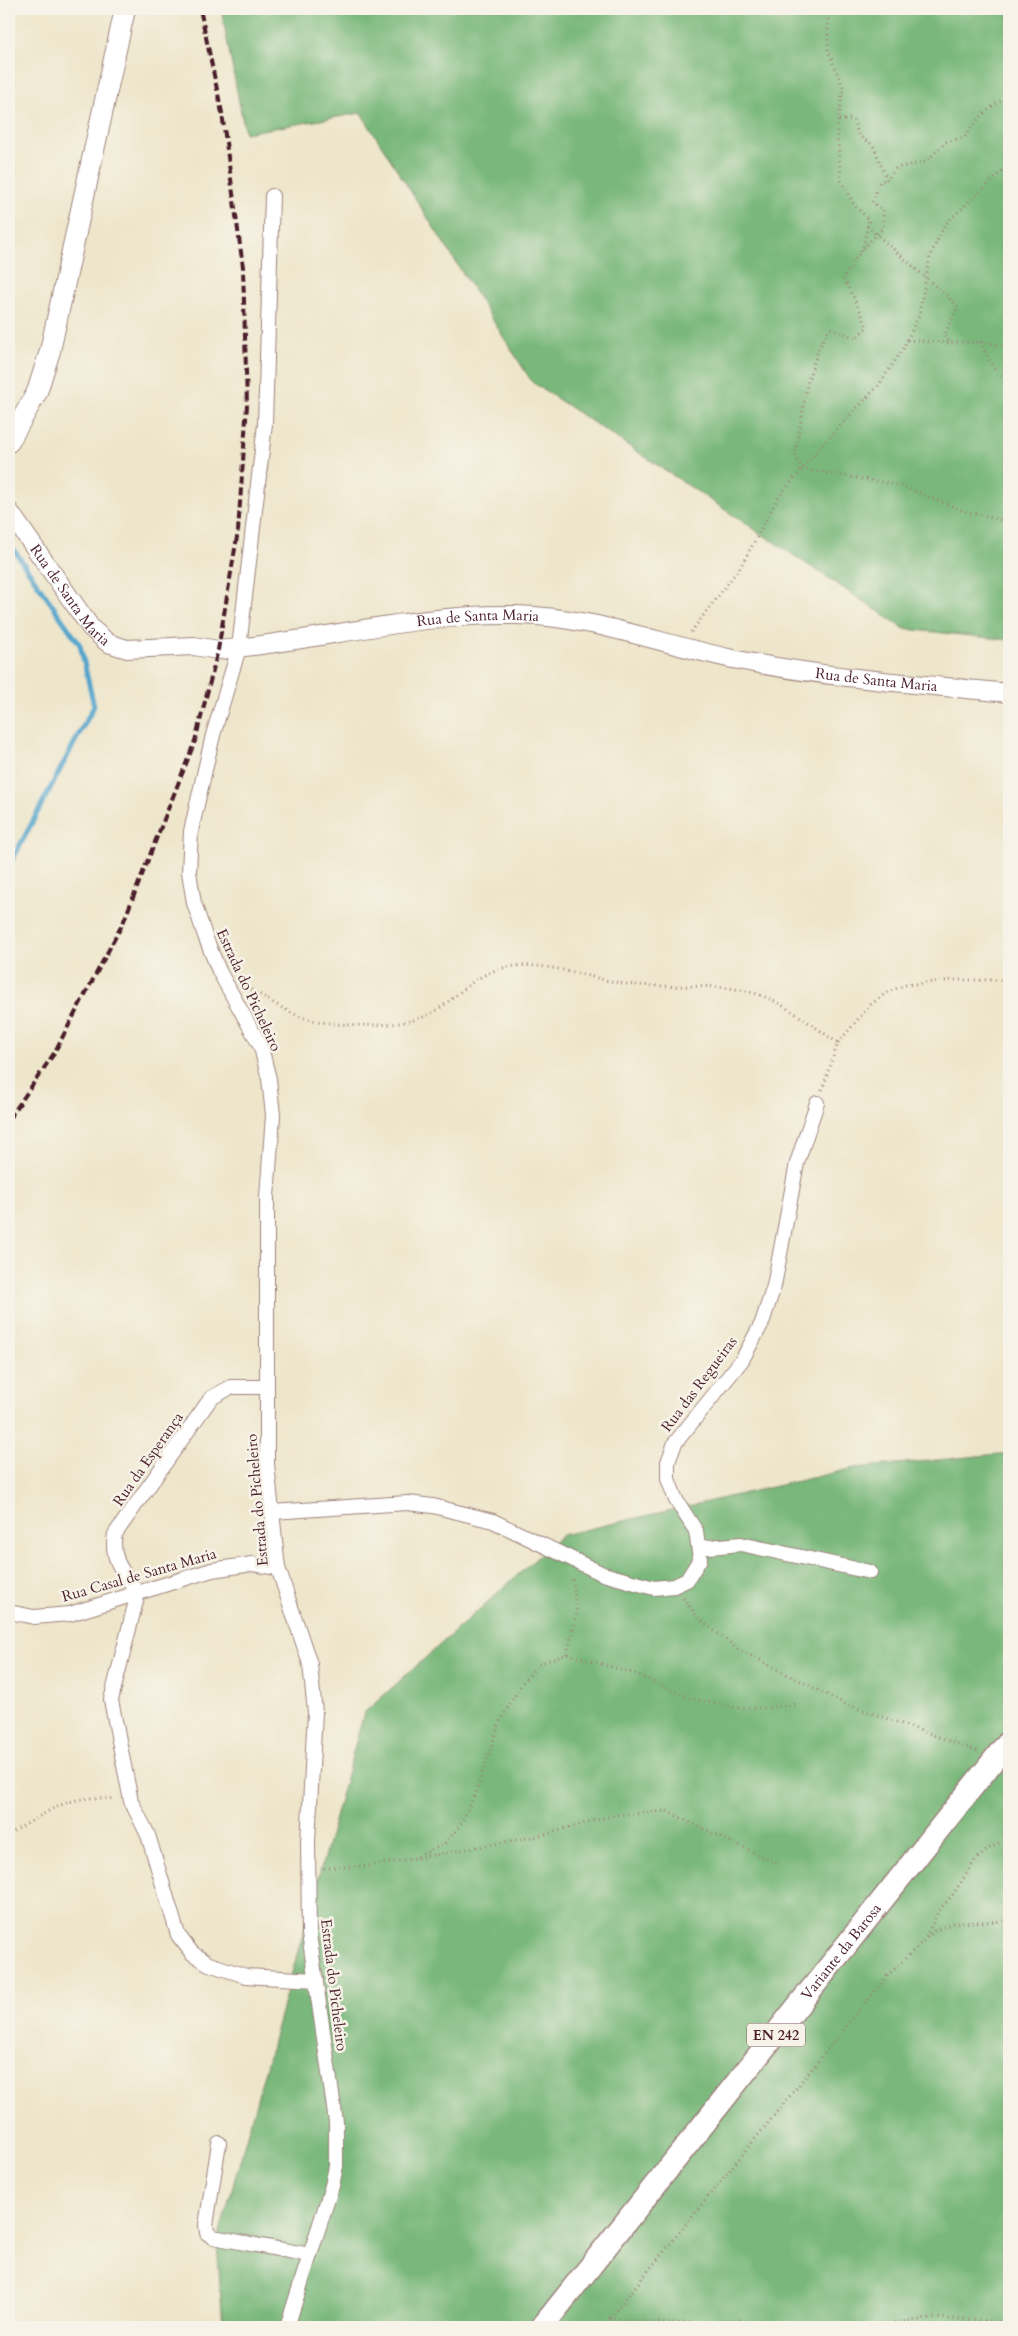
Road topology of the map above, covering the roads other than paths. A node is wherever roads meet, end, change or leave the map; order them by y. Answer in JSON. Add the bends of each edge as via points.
{"nodes":[{"id":1,"x":125,"y":9,"type":"edge"},
{"id":2,"x":272,"y":196,"type":"dead end"},
{"id":3,"x":9,"y":442,"type":"edge"},
{"id":4,"x":9,"y":511,"type":"edge"},
{"id":5,"x":239,"y":648,"type":"junction"},
{"id":6,"x":1009,"y":693,"type":"edge"},
{"id":7,"x":817,"y":1103,"type":"road end"},
{"id":8,"x":268,"y":1387,"type":"junction"},
{"id":9,"x":272,"y":1512,"type":"junction"},
{"id":10,"x":698,"y":1548,"type":"junction"},
{"id":11,"x":278,"y":1568,"type":"junction"},
{"id":12,"x":870,"y":1572,"type":"dead end"},
{"id":13,"x":138,"y":1592,"type":"junction"},
{"id":14,"x":9,"y":1612,"type":"edge"},
{"id":15,"x":1003,"y":1749,"type":"edge"},
{"id":16,"x":316,"y":1980,"type":"junction"},
{"id":17,"x":219,"y":2143,"type":"dead end"},
{"id":18,"x":310,"y":2255,"type":"junction"},
{"id":19,"x":287,"y":2327,"type":"edge"},
{"id":20,"x":542,"y":2327,"type":"edge"}],
"edges":[{"from":1,"to":3,"type":"main road","via":[[50,351],[37,392]]},
{"from":2,"to":5,"type":"street","name":"Estrada do Picheleiro","via":[[265,424]]},
{"from":4,"to":5,"type":"street","name":"Rua de Santa Maria","via":[[78,611],[108,643],[127,649],[180,646],[218,650]]},
{"from":5,"to":6,"type":"street","name":"Rua de Santa Maria","via":[[421,620],[519,615],[591,623],[766,666]]},
{"from":5,"to":8,"type":"street","name":"Estrada do Picheleiro","via":[[213,735],[190,831],[190,872],[194,903],[218,971],[260,1047],[270,1079],[273,1115],[267,1197]]},
{"from":7,"to":10,"type":"street","name":"Rua das Regueiras","via":[[796,1163],[774,1286],[762,1323],[742,1360],[675,1443],[668,1462],[668,1479],[676,1500],[696,1531]]},
{"from":8,"to":9,"type":"street","name":"Estrada do Picheleiro"},
{"from":8,"to":13,"type":"street","name":"Rua da Esperança","via":[[231,1386],[211,1398],[115,1534],[113,1548],[118,1565]]},
{"from":9,"to":10,"type":"street","name":"Rua das Regueiras","via":[[407,1502],[433,1506],[493,1521],[603,1574],[654,1588],[674,1586],[687,1580],[700,1559]]},
{"from":9,"to":11,"type":"street","name":"Estrada do Picheleiro"},
{"from":10,"to":12,"type":"street","via":[[741,1544]]},
{"from":11,"to":13,"type":"street","name":"Rua Casal de Santa Maria","via":[[252,1564],[212,1570]]},
{"from":11,"to":16,"type":"street","name":"Estrada do Picheleiro","via":[[310,1664],[315,1712],[308,1868],[309,1934]]},
{"from":13,"to":14,"type":"street","name":"Rua Casal de Santa Maria","via":[[70,1614],[34,1617]]},
{"from":13,"to":16,"type":"street","via":[[111,1700],[130,1801],[148,1835],[178,1935],[192,1953],[209,1964],[246,1976]]},
{"from":15,"to":20,"type":"main road","name":"Variante da Barosa","number":"EN 242"},
{"from":16,"to":18,"type":"street","name":"Estrada do Picheleiro","via":[[336,2122],[336,2166]]},
{"from":17,"to":18,"type":"street","via":[[207,2233],[213,2237]]},
{"from":18,"to":19,"type":"street","name":"Estrada do Picheleiro"}]}
